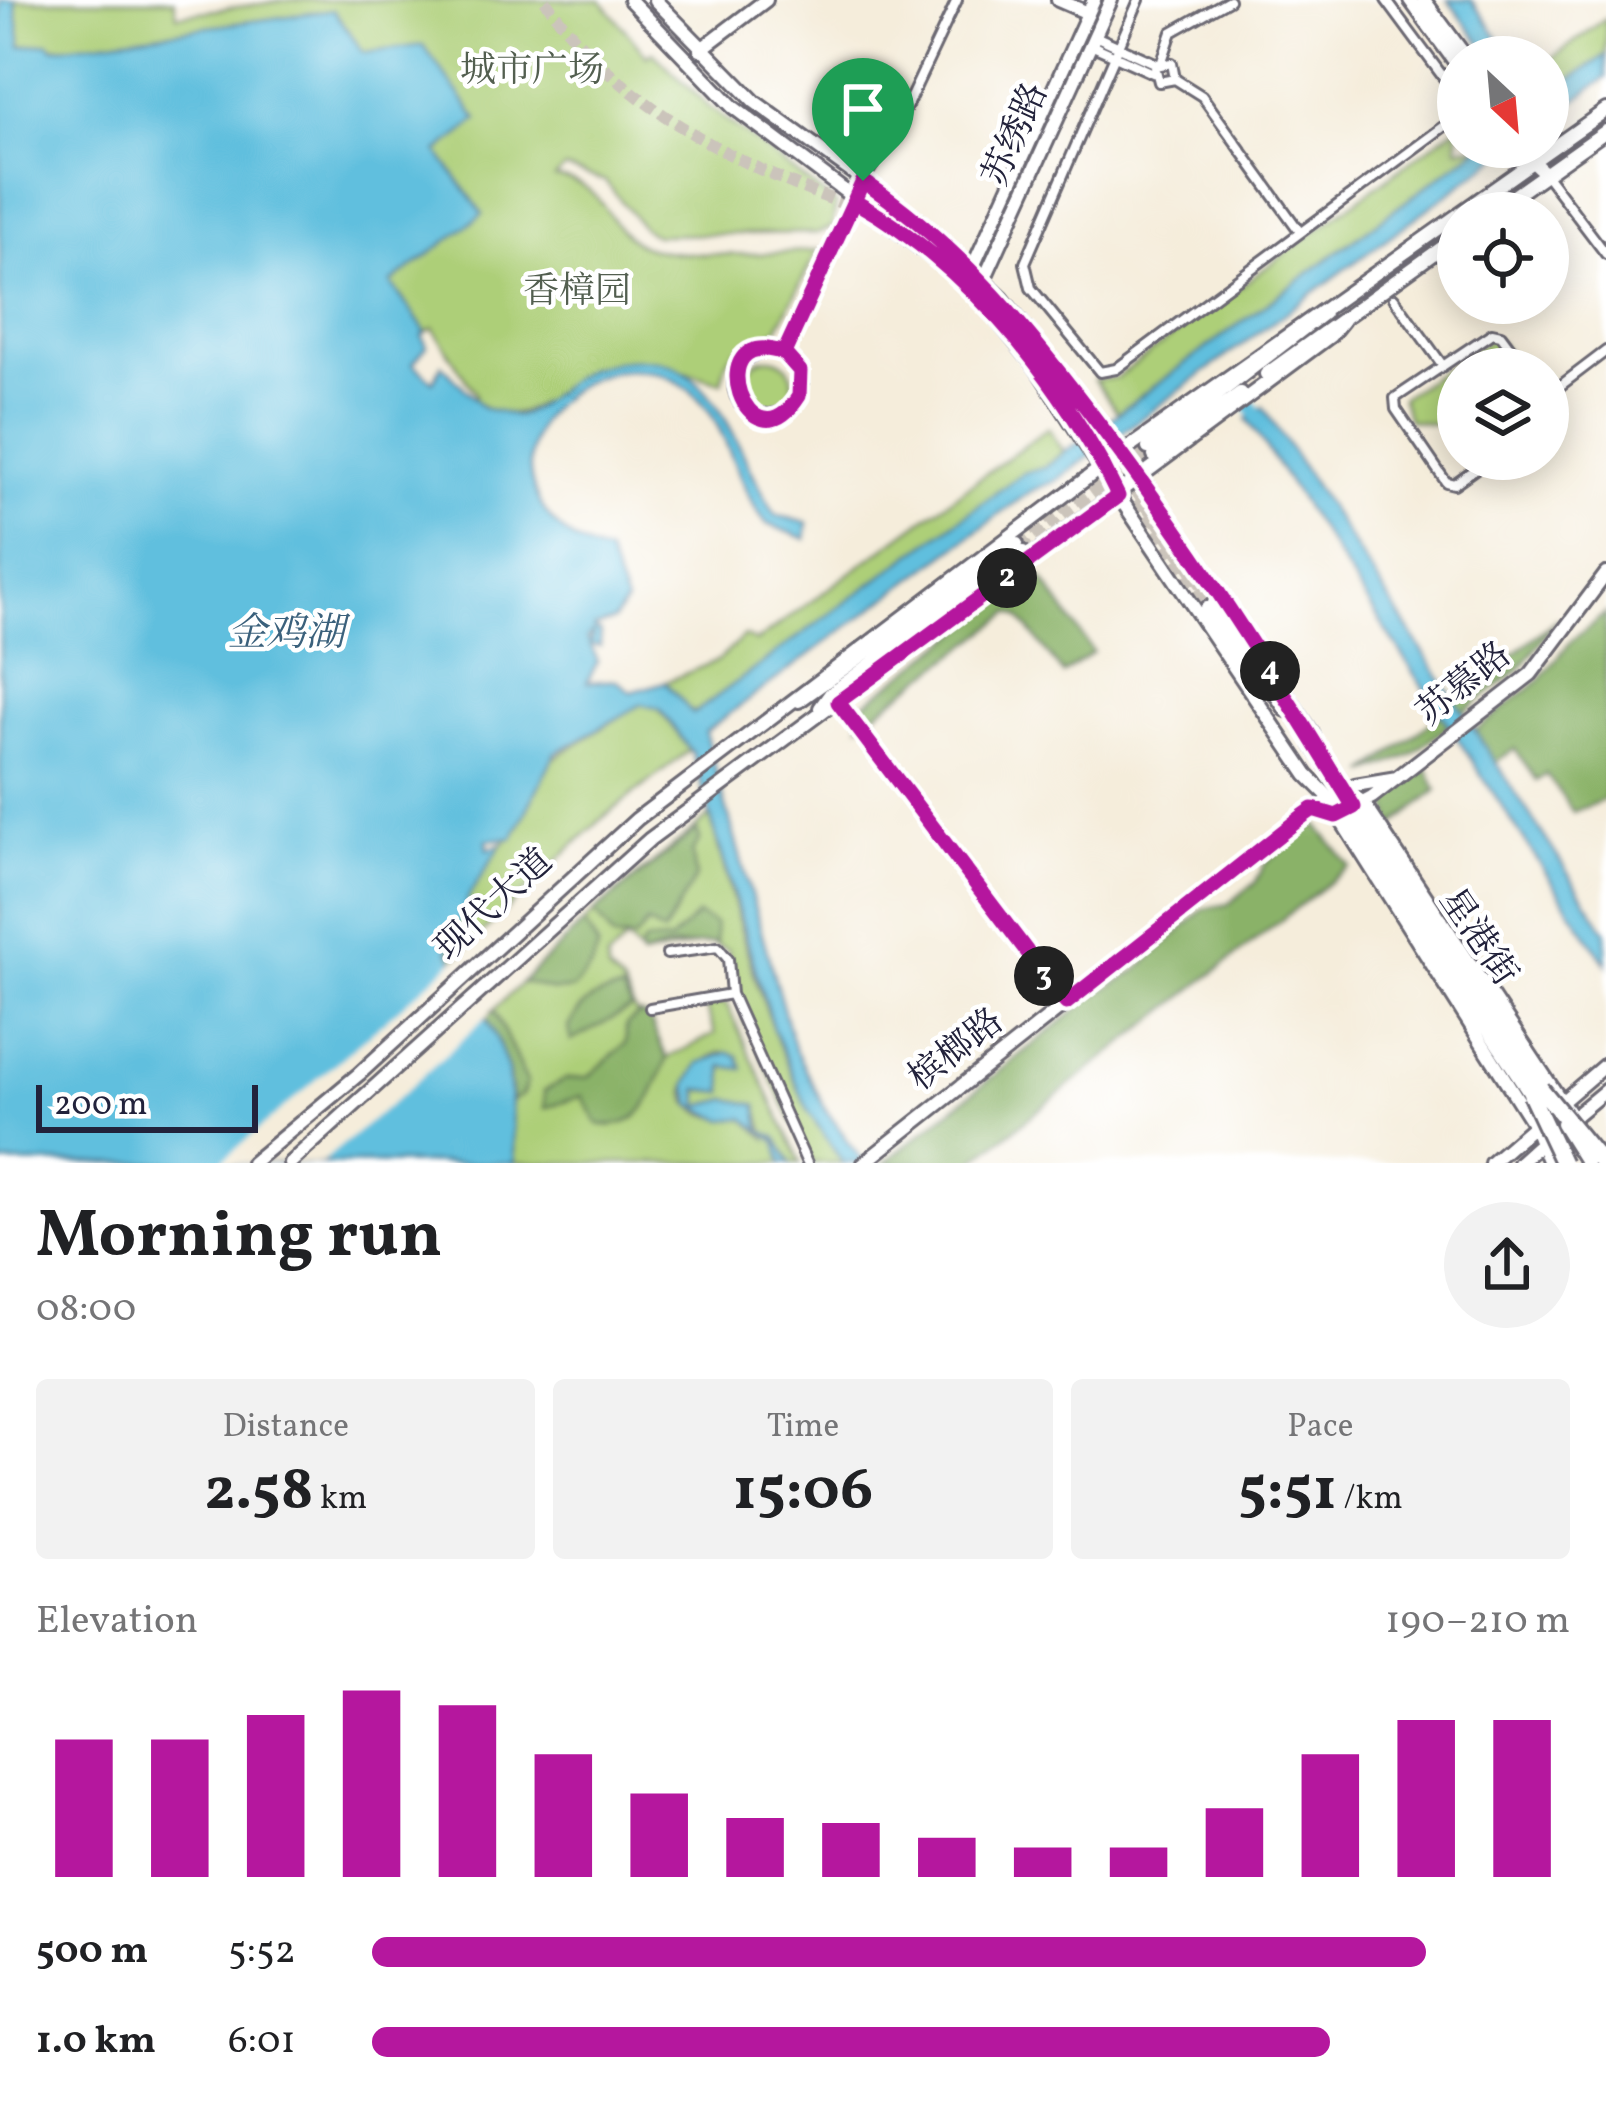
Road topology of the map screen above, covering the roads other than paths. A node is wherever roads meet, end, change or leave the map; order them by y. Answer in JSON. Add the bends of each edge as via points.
{"nodes":[{"id":1,"x":630,"y":0,"type":"edge"},
{"id":2,"x":656,"y":0,"type":"edge"},
{"id":3,"x":766,"y":0,"type":"edge"},
{"id":4,"x":957,"y":0,"type":"edge"},
{"id":5,"x":1058,"y":0,"type":"edge"},
{"id":6,"x":1111,"y":0,"type":"edge"},
{"id":7,"x":1139,"y":0,"type":"edge"},
{"id":8,"x":1229,"y":0,"type":"edge"},
{"id":9,"x":1386,"y":0,"type":"edge"},
{"id":10,"x":1410,"y":0,"type":"edge"},
{"id":11,"x":1424,"y":0,"type":"edge"},
{"id":12,"x":1091,"y":7,"type":"edge"},
{"id":13,"x":1451,"y":36,"type":"edge"},
{"id":14,"x":1437,"y":38,"type":"edge"},
{"id":15,"x":1093,"y":41,"type":"junction"},
{"id":16,"x":700,"y":50,"type":"junction"},
{"id":17,"x":1117,"y":52,"type":"junction"},
{"id":18,"x":1157,"y":66,"type":"junction"},
{"id":19,"x":1437,"y":69,"type":"edge"},
{"id":20,"x":1175,"y":79,"type":"junction"},
{"id":21,"x":1606,"y":110,"type":"edge"},
{"id":22,"x":1437,"y":131,"type":"edge"},
{"id":23,"x":1606,"y":131,"type":"edge"},
{"id":24,"x":1569,"y":133,"type":"edge"},
{"id":25,"x":1518,"y":168,"type":"edge"},
{"id":26,"x":1541,"y":168,"type":"edge"},
{"id":27,"x":1545,"y":173,"type":"junction"},
{"id":28,"x":863,"y":181,"type":"junction"},
{"id":29,"x":1487,"y":192,"type":"edge"},
{"id":30,"x":1519,"y":192,"type":"edge"},
{"id":31,"x":854,"y":201,"type":"junction"},
{"id":32,"x":1437,"y":230,"type":"edge"},
{"id":33,"x":1300,"y":232,"type":"junction"},
{"id":34,"x":1437,"y":251,"type":"edge"},
{"id":35,"x":1606,"y":254,"type":"edge"},
{"id":36,"x":972,"y":267,"type":"junction"},
{"id":37,"x":985,"y":280,"type":"junction"},
{"id":38,"x":972,"y":288,"type":"junction"},
{"id":39,"x":1394,"y":298,"type":"dead end"},
{"id":40,"x":1329,"y":308,"type":"junction"},
{"id":41,"x":1343,"y":320,"type":"junction"},
{"id":42,"x":1469,"y":348,"type":"edge"},
{"id":43,"x":1510,"y":348,"type":"edge"},
{"id":44,"x":1606,"y":351,"type":"edge"},
{"id":45,"x":784,"y":353,"type":"junction"},
{"id":46,"x":1437,"y":356,"type":"edge"},
{"id":47,"x":1437,"y":367,"type":"edge"},
{"id":48,"x":1569,"y":380,"type":"edge"},
{"id":49,"x":1117,"y":447,"type":"junction"},
{"id":50,"x":1100,"y":460,"type":"junction"},
{"id":51,"x":1437,"y":466,"type":"edge"},
{"id":52,"x":1141,"y":478,"type":"junction"},
{"id":53,"x":1118,"y":496,"type":"junction"},
{"id":54,"x":1606,"y":574,"type":"edge"},
{"id":55,"x":838,"y":702,"type":"junction"},
{"id":56,"x":790,"y":704,"type":"junction"},
{"id":57,"x":820,"y":709,"type":"junction"},
{"id":58,"x":1316,"y":747,"type":"junction"},
{"id":59,"x":1397,"y":778,"type":"junction"},
{"id":60,"x":1315,"y":779,"type":"junction"},
{"id":61,"x":1344,"y":790,"type":"junction"},
{"id":62,"x":1329,"y":800,"type":"junction"},
{"id":63,"x":1313,"y":809,"type":"junction"},
{"id":64,"x":1349,"y":809,"type":"junction"},
{"id":65,"x":667,"y":954,"type":"dead end"},
{"id":66,"x":731,"y":994,"type":"junction"},
{"id":67,"x":1066,"y":1003,"type":"junction"},
{"id":68,"x":650,"y":1008,"type":"dead end"},
{"id":69,"x":1606,"y":1064,"type":"edge"},
{"id":70,"x":1606,"y":1090,"type":"edge"},
{"id":71,"x":1536,"y":1092,"type":"junction"},
{"id":72,"x":1562,"y":1102,"type":"junction"},
{"id":73,"x":1573,"y":1119,"type":"junction"},
{"id":74,"x":1534,"y":1125,"type":"junction"},
{"id":75,"x":1538,"y":1146,"type":"junction"},
{"id":76,"x":252,"y":1163,"type":"edge"},
{"id":77,"x":290,"y":1163,"type":"edge"},
{"id":78,"x":807,"y":1163,"type":"edge"},
{"id":79,"x":865,"y":1163,"type":"edge"},
{"id":80,"x":1491,"y":1163,"type":"edge"},
{"id":81,"x":1519,"y":1163,"type":"edge"},
{"id":82,"x":1549,"y":1163,"type":"edge"},
{"id":83,"x":1563,"y":1163,"type":"edge"},
{"id":84,"x":1582,"y":1163,"type":"edge"},
{"id":85,"x":1602,"y":1163,"type":"edge"}],
"edges":[{"from":1,"to":31,"type":"main road","via":[[727,102]]},
{"from":2,"to":16,"type":"main road"},
{"from":3,"to":16,"type":"main road"},
{"from":4,"to":28,"type":"street","via":[[888,146]]},
{"from":5,"to":12,"type":"main road"},
{"from":6,"to":15,"type":"main road","name":"苏绣路"},
{"from":7,"to":17,"type":"street"},
{"from":8,"to":18,"type":"street","via":[[1172,32]]},
{"from":9,"to":19,"type":"street"},
{"from":10,"to":14,"type":"main road"},
{"from":11,"to":13,"type":"main road"},
{"from":12,"to":36,"type":"main road","name":"苏绣路"},
{"from":15,"to":17,"type":"street"},
{"from":15,"to":37,"type":"main road","name":"苏绣路"},
{"from":16,"to":28,"type":"main road"},
{"from":17,"to":18,"type":"street"},
{"from":17,"to":33,"type":"street","via":[[1025,263],[1031,288],[1094,369],[1116,369]]},
{"from":18,"to":20,"type":"street","via":[[1174,65]]},
{"from":18,"to":20,"type":"street","via":[[1162,84]]},
{"from":20,"to":33,"type":"street","via":[[1202,96]]},
{"from":21,"to":24,"type":"main road","name":"现代大道"},
{"from":22,"to":33,"type":"street"},
{"from":23,"to":27,"type":"main road"},
{"from":25,"to":29,"type":"main road","name":"现代大道"},
{"from":26,"to":27,"type":"main road"},
{"from":27,"to":30,"type":"main road"},
{"from":27,"to":35,"type":"street"},
{"from":28,"to":31,"type":"main road"},
{"from":28,"to":36,"type":"main road"},
{"from":31,"to":38,"type":"main road"},
{"from":31,"to":45,"type":"main road"},
{"from":32,"to":40,"type":"main road","name":"现代大道"},
{"from":34,"to":41,"type":"main road","name":"现代大道"},
{"from":36,"to":37,"type":"main road"},
{"from":36,"to":38,"type":"main road","name":"苏绣路"},
{"from":37,"to":38,"type":"main road","name":"苏绣路"},
{"from":37,"to":49,"type":"main road"},
{"from":38,"to":50,"type":"main road"},
{"from":39,"to":46,"type":"street"},
{"from":40,"to":41,"type":"main road","name":"现代大道","via":[[1151,452]]},
{"from":40,"to":49,"type":"main road","name":"现代大道"},
{"from":41,"to":52,"type":"main road","name":"现代大道"},
{"from":42,"to":43,"type":"street","via":[[1497,332]]},
{"from":44,"to":48,"type":"street"},
{"from":45,"to":45,"type":"main road","via":[[755,352],[740,364],[735,391],[751,412],[775,416],[799,396],[800,371]]},
{"from":47,"to":51,"type":"street","via":[[1395,398]]},
{"from":49,"to":50,"type":"main road","name":"现代大道"},
{"from":49,"to":52,"type":"main road"},
{"from":50,"to":53,"type":"main road"},
{"from":50,"to":56,"type":"main road","name":"现代大道"},
{"from":52,"to":53,"type":"main road","name":"现代大道"},
{"from":52,"to":58,"type":"main road"},
{"from":53,"to":55,"type":"main road","name":"现代大道"},
{"from":53,"to":60,"type":"main road"},
{"from":54,"to":59,"type":"main road","name":"苏慕路","via":[[1531,674]]},
{"from":55,"to":57,"type":"main road","name":"现代大道"},
{"from":55,"to":67,"type":"street"},
{"from":56,"to":57,"type":"main road","name":"现代大道","via":[[1020,548]]},
{"from":56,"to":76,"type":"main road","name":"现代大道","via":[[599,850]]},
{"from":57,"to":77,"type":"main road","name":"现代大道","via":[[703,797]]},
{"from":58,"to":60,"type":"main road","via":[[1210,606]]},
{"from":58,"to":61,"type":"main road"},
{"from":59,"to":61,"type":"main road","name":"苏慕路"},
{"from":59,"to":64,"type":"main road","name":"苏慕路"},
{"from":60,"to":62,"type":"main road"},
{"from":61,"to":62,"type":"main road","name":"苏慕路"},
{"from":61,"to":64,"type":"main road"},
{"from":62,"to":63,"type":"main road","name":"苏慕路"},
{"from":62,"to":64,"type":"main road"},
{"from":63,"to":64,"type":"main road"},
{"from":63,"to":67,"type":"main road","name":"槟榔路"},
{"from":64,"to":71,"type":"main road","name":"星港街"},
{"from":64,"to":72,"type":"main road"},
{"from":64,"to":74,"type":"main road"},
{"from":65,"to":66,"type":"street","via":[[718,946],[728,959]]},
{"from":66,"to":68,"type":"street"},
{"from":66,"to":78,"type":"street"},
{"from":67,"to":79,"type":"main road","name":"槟榔路"},
{"from":69,"to":72,"type":"main road"},
{"from":70,"to":73,"type":"main road"},
{"from":71,"to":83,"type":"highway","bridge":true},
{"from":71,"to":84,"type":"main road","name":"星港街","bridge":true},
{"from":71,"to":85,"type":"highway","bridge":true},
{"from":72,"to":73,"type":"main road"},
{"from":72,"to":74,"type":"main road"},
{"from":73,"to":75,"type":"main road"},
{"from":74,"to":75,"type":"main road"},
{"from":74,"to":80,"type":"main road"},
{"from":75,"to":81,"type":"main road"},
{"from":75,"to":82,"type":"main road"}]}
